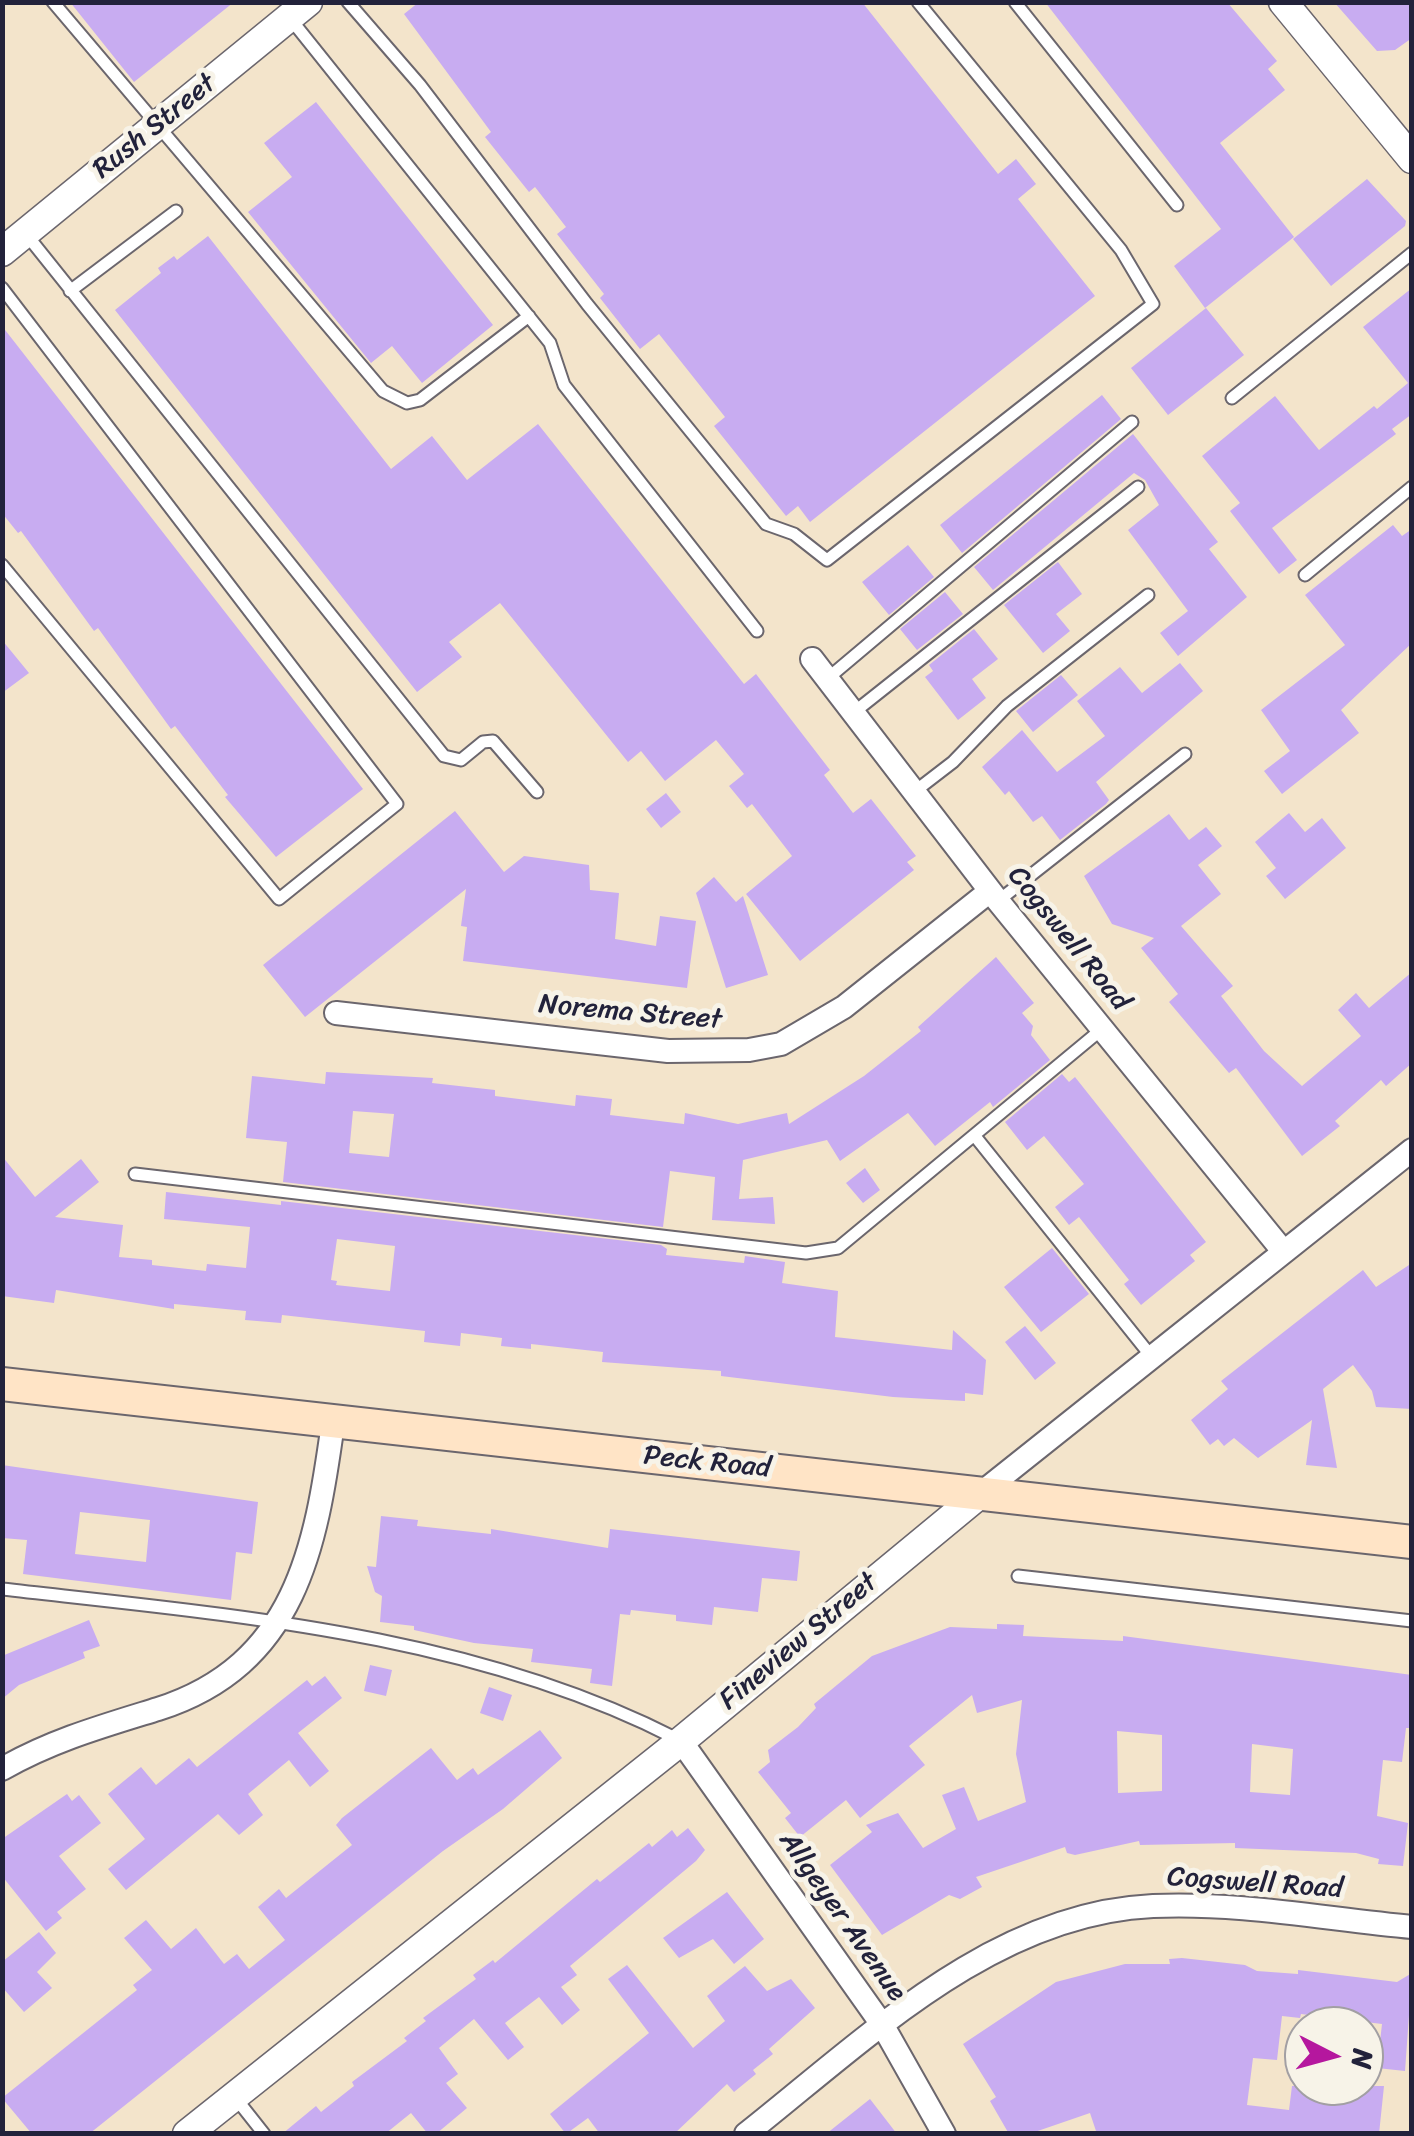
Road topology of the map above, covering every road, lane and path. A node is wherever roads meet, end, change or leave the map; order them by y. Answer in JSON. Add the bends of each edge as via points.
{"nodes":[{"id":1,"x":53,"y":2,"type":"edge"},
{"id":2,"x":348,"y":2,"type":"edge"},
{"id":3,"x":918,"y":2,"type":"edge"},
{"id":4,"x":1015,"y":2,"type":"edge"},
{"id":5,"x":1283,"y":2,"type":"edge"},
{"id":6,"x":297,"y":8,"type":"edge"},
{"id":7,"x":158,"y":125,"type":"junction"},
{"id":8,"x":1412,"y":159,"type":"edge"},
{"id":9,"x":1177,"y":206,"type":"dead end"},
{"id":10,"x":176,"y":212,"type":"dead end"},
{"id":11,"x":26,"y":234,"type":"junction"},
{"id":12,"x":2,"y":252,"type":"edge"},
{"id":13,"x":1412,"y":253,"type":"edge"},
{"id":14,"x":2,"y":288,"type":"edge"},
{"id":15,"x":70,"y":292,"type":"junction"},
{"id":16,"x":529,"y":316,"type":"junction"},
{"id":17,"x":1232,"y":398,"type":"dead end"},
{"id":18,"x":1132,"y":422,"type":"dead end"},
{"id":19,"x":1138,"y":486,"type":"dead end"},
{"id":20,"x":1412,"y":488,"type":"edge"},
{"id":21,"x":2,"y":565,"type":"edge"},
{"id":22,"x":1305,"y":575,"type":"dead end"},
{"id":23,"x":1148,"y":595,"type":"dead end"},
{"id":24,"x":757,"y":631,"type":"dead end"},
{"id":25,"x":819,"y":669,"type":"joint"},
{"id":26,"x":854,"y":713,"type":"junction"},
{"id":27,"x":1185,"y":754,"type":"dead end"},
{"id":28,"x":536,"y":792,"type":"dead end"},
{"id":29,"x":914,"y":792,"type":"junction"},
{"id":30,"x":994,"y":896,"type":"junction"},
{"id":31,"x":336,"y":1013,"type":"dead end"},
{"id":32,"x":1102,"y":1030,"type":"junction"},
{"id":33,"x":974,"y":1135,"type":"junction"},
{"id":34,"x":1412,"y":1150,"type":"edge"},
{"id":35,"x":134,"y":1174,"type":"dead end"},
{"id":36,"x":1283,"y":1250,"type":"junction"},
{"id":37,"x":1151,"y":1356,"type":"junction"},
{"id":38,"x":2,"y":1384,"type":"edge"},
{"id":39,"x":333,"y":1423,"type":"junction"},
{"id":40,"x":980,"y":1494,"type":"junction"},
{"id":41,"x":1412,"y":1542,"type":"edge"},
{"id":42,"x":1018,"y":1576,"type":"dead end"},
{"id":43,"x":2,"y":1589,"type":"edge"},
{"id":44,"x":277,"y":1621,"type":"junction"},
{"id":45,"x":1412,"y":1621,"type":"edge"},
{"id":46,"x":680,"y":1741,"type":"junction"},
{"id":47,"x":2,"y":1770,"type":"edge"},
{"id":48,"x":1412,"y":1928,"type":"edge"},
{"id":49,"x":883,"y":2026,"type":"junction"},
{"id":50,"x":234,"y":2096,"type":"junction"},
{"id":51,"x":187,"y":2134,"type":"edge"},
{"id":52,"x":264,"y":2134,"type":"edge"},
{"id":53,"x":746,"y":2134,"type":"edge"},
{"id":54,"x":944,"y":2134,"type":"edge"}],
"edges":[{"from":1,"to":7,"type":"lane"},
{"from":2,"to":3,"type":"lane","via":[[766,524],[794,534],[828,560],[1153,304],[1121,250]]},
{"from":4,"to":9,"type":"lane"},
{"from":5,"to":8,"type":"street"},
{"from":6,"to":7,"type":"street","name":"Rush Street"},
{"from":6,"to":16,"type":"lane"},
{"from":7,"to":11,"type":"street","name":"Rush Street"},
{"from":7,"to":16,"type":"lane","via":[[394,399],[420,400]]},
{"from":10,"to":15,"type":"lane"},
{"from":11,"to":12,"type":"street","name":"Rush Street"},
{"from":11,"to":15,"type":"lane"},
{"from":13,"to":17,"type":"lane"},
{"from":14,"to":21,"type":"lane","via":[[397,804],[279,899]]},
{"from":15,"to":28,"type":"lane","via":[[444,756],[461,760],[493,741]]},
{"from":16,"to":24,"type":"lane","via":[[550,343],[564,385]]},
{"from":18,"to":25,"type":"lane"},
{"from":19,"to":26,"type":"lane"},
{"from":20,"to":22,"type":"lane"},
{"from":23,"to":29,"type":"lane","via":[[1007,706]]},
{"from":25,"to":26,"type":"street","name":"Cogswell Road"},
{"from":26,"to":29,"type":"street","name":"Cogswell Road"},
{"from":27,"to":30,"type":"lane"},
{"from":29,"to":30,"type":"street","name":"Cogswell Road"},
{"from":30,"to":31,"type":"street","name":"Norema Street","via":[[844,1007],[781,1044],[749,1050],[668,1051]]},
{"from":30,"to":32,"type":"street","name":"Cogswell Road"},
{"from":32,"to":33,"type":"lane"},
{"from":32,"to":36,"type":"street","name":"Cogswell Road"},
{"from":33,"to":35,"type":"lane","via":[[838,1248],[806,1253]]},
{"from":33,"to":37,"type":"lane"},
{"from":34,"to":36,"type":"street","name":"Fineview Street"},
{"from":36,"to":37,"type":"street","name":"Fineview Street"},
{"from":37,"to":40,"type":"street","name":"Fineview Street"},
{"from":38,"to":39,"type":"main road","name":"Peck Road"},
{"from":39,"to":40,"type":"main road","name":"Peck Road"},
{"from":39,"to":44,"type":"street","via":[[320,1516],[292,1600]]},
{"from":40,"to":41,"type":"main road","name":"Peck Road"},
{"from":40,"to":46,"type":"street","name":"Fineview Street"},
{"from":42,"to":45,"type":"lane"},
{"from":43,"to":44,"type":"lane"},
{"from":44,"to":46,"type":"lane","via":[[426,1650],[590,1696]]},
{"from":44,"to":47,"type":"street","via":[[202,1691],[73,1734]]},
{"from":46,"to":49,"type":"street","name":"Allgeyer Avenue"},
{"from":46,"to":50,"type":"street","name":"Fineview Street"},
{"from":48,"to":49,"type":"street","name":"Cogswell Road","via":[[1198,1905],[1098,1914],[1011,1942]]},
{"from":49,"to":53,"type":"street","name":"Cogswell Road"},
{"from":49,"to":54,"type":"street","name":"Allgeyer Avenue"},
{"from":50,"to":51,"type":"street","name":"Fineview Street"},
{"from":50,"to":52,"type":"lane"}]}
